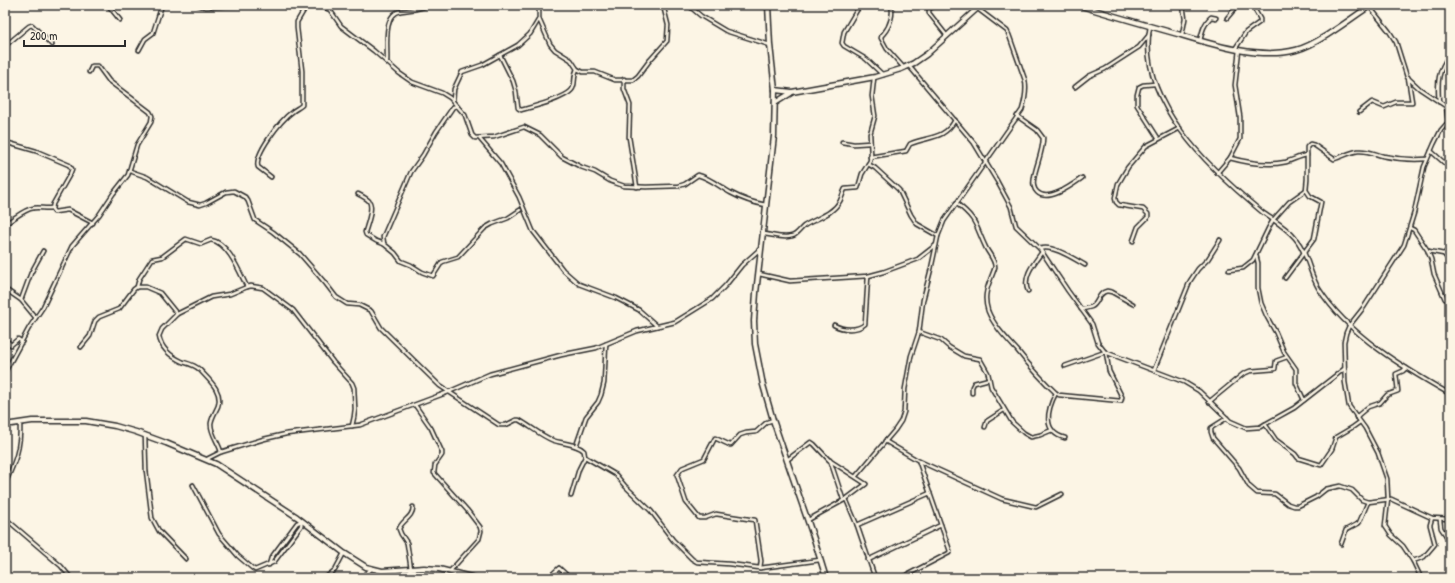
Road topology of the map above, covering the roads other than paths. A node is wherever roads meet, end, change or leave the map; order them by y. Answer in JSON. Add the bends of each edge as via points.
{"nodes":[{"id":1,"x":108,"y":5,"type":"edge"},
{"id":2,"x":162,"y":5,"type":"edge"},
{"id":3,"x":198,"y":5,"type":"edge"},
{"id":4,"x":258,"y":5,"type":"edge"},
{"id":5,"x":307,"y":5,"type":"edge"},
{"id":6,"x":319,"y":5,"type":"edge"},
{"id":7,"x":428,"y":5,"type":"edge"},
{"id":8,"x":541,"y":5,"type":"edge"},
{"id":9,"x":663,"y":5,"type":"edge"},
{"id":10,"x":688,"y":5,"type":"edge"},
{"id":11,"x":768,"y":5,"type":"edge"},
{"id":12,"x":860,"y":5,"type":"edge"},
{"id":13,"x":891,"y":5,"type":"edge"},
{"id":14,"x":936,"y":5,"type":"edge"},
{"id":15,"x":1078,"y":5,"type":"edge"},
{"id":16,"x":1184,"y":5,"type":"edge"},
{"id":17,"x":1238,"y":5,"type":"edge"},
{"id":18,"x":1252,"y":5,"type":"edge"},
{"id":19,"x":1370,"y":5,"type":"edge"},
{"id":20,"x":980,"y":7,"type":"edge"},
{"id":21,"x":1216,"y":18,"type":"dead end"},
{"id":22,"x":1227,"y":18,"type":"dead end"},
{"id":23,"x":539,"y":19,"type":"junction"},
{"id":24,"x":120,"y":20,"type":"dead end"},
{"id":25,"x":1150,"y":26,"type":"junction"},
{"id":26,"x":1149,"y":34,"type":"junction"},
{"id":27,"x":1182,"y":35,"type":"junction"},
{"id":28,"x":947,"y":36,"type":"junction"},
{"id":29,"x":1200,"y":41,"type":"junction"},
{"id":30,"x":52,"y":45,"type":"dead end"},
{"id":31,"x":770,"y":45,"type":"junction"},
{"id":32,"x":5,"y":46,"type":"edge"},
{"id":33,"x":139,"y":50,"type":"dead end"},
{"id":34,"x":1237,"y":50,"type":"junction"},
{"id":35,"x":1450,"y":54,"type":"edge"},
{"id":36,"x":500,"y":55,"type":"junction"},
{"id":37,"x":387,"y":62,"type":"junction"},
{"id":38,"x":906,"y":67,"type":"junction"},
{"id":39,"x":577,"y":70,"type":"junction"},
{"id":40,"x":89,"y":72,"type":"dead end"},
{"id":41,"x":884,"y":75,"type":"junction"},
{"id":42,"x":874,"y":77,"type":"junction"},
{"id":43,"x":1408,"y":77,"type":"junction"},
{"id":44,"x":624,"y":79,"type":"junction"},
{"id":45,"x":1155,"y":84,"type":"junction"},
{"id":46,"x":1075,"y":87,"type":"dead end"},
{"id":47,"x":775,"y":90,"type":"junction"},
{"id":48,"x":792,"y":92,"type":"junction"},
{"id":49,"x":453,"y":100,"type":"junction"},
{"id":50,"x":1440,"y":102,"type":"junction"},
{"id":51,"x":775,"y":104,"type":"junction"},
{"id":52,"x":458,"y":106,"type":"junction"},
{"id":53,"x":1446,"y":106,"type":"junction"},
{"id":54,"x":1450,"y":109,"type":"edge"},
{"id":55,"x":1360,"y":112,"type":"dead end"},
{"id":56,"x":1017,"y":116,"type":"junction"},
{"id":57,"x":955,"y":120,"type":"junction"},
{"id":58,"x":1449,"y":121,"type":"edge"},
{"id":59,"x":1180,"y":128,"type":"junction"},
{"id":60,"x":478,"y":138,"type":"junction"},
{"id":61,"x":1158,"y":138,"type":"junction"},
{"id":62,"x":5,"y":142,"type":"edge"},
{"id":63,"x":842,"y":142,"type":"dead end"},
{"id":64,"x":870,"y":143,"type":"junction"},
{"id":65,"x":1430,"y":151,"type":"junction"},
{"id":66,"x":1307,"y":155,"type":"junction"},
{"id":67,"x":870,"y":157,"type":"junction"},
{"id":68,"x":1230,"y":158,"type":"junction"},
{"id":69,"x":1427,"y":159,"type":"junction"},
{"id":70,"x":985,"y":161,"type":"junction"},
{"id":71,"x":868,"y":164,"type":"junction"},
{"id":72,"x":1450,"y":168,"type":"edge"},
{"id":73,"x":130,"y":171,"type":"junction"},
{"id":74,"x":1217,"y":173,"type":"junction"},
{"id":75,"x":271,"y":177,"type":"dead end"},
{"id":76,"x":1082,"y":178,"type":"dead end"},
{"id":77,"x":637,"y":186,"type":"junction"},
{"id":78,"x":1306,"y":190,"type":"junction"},
{"id":79,"x":358,"y":194,"type":"dead end"},
{"id":80,"x":956,"y":203,"type":"junction"},
{"id":81,"x":767,"y":205,"type":"junction"},
{"id":82,"x":51,"y":208,"type":"junction"},
{"id":83,"x":520,"y":210,"type":"dead end"},
{"id":84,"x":1273,"y":220,"type":"junction"},
{"id":85,"x":92,"y":223,"type":"junction"},
{"id":86,"x":5,"y":224,"type":"edge"},
{"id":87,"x":1410,"y":228,"type":"junction"},
{"id":88,"x":764,"y":234,"type":"junction"},
{"id":89,"x":938,"y":236,"type":"junction"},
{"id":90,"x":1220,"y":240,"type":"dead end"},
{"id":91,"x":1133,"y":241,"type":"dead end"},
{"id":92,"x":384,"y":244,"type":"junction"},
{"id":93,"x":937,"y":244,"type":"junction"},
{"id":94,"x":762,"y":247,"type":"junction"},
{"id":95,"x":1450,"y":248,"type":"edge"},
{"id":96,"x":1041,"y":250,"type":"junction"},
{"id":97,"x":43,"y":251,"type":"dead end"},
{"id":98,"x":1428,"y":251,"type":"junction"},
{"id":99,"x":1304,"y":252,"type":"junction"},
{"id":100,"x":1444,"y":254,"type":"junction"},
{"id":101,"x":1256,"y":255,"type":"junction"},
{"id":102,"x":1450,"y":259,"type":"edge"},
{"id":103,"x":1085,"y":265,"type":"dead end"},
{"id":104,"x":1229,"y":270,"type":"dead end"},
{"id":105,"x":759,"y":274,"type":"junction"},
{"id":106,"x":868,"y":276,"type":"junction"},
{"id":107,"x":1285,"y":278,"type":"dead end"},
{"id":108,"x":247,"y":286,"type":"junction"},
{"id":109,"x":138,"y":287,"type":"junction"},
{"id":110,"x":5,"y":289,"type":"edge"},
{"id":111,"x":1028,"y":292,"type":"dead end"},
{"id":112,"x":1445,"y":299,"type":"dead end"},
{"id":113,"x":21,"y":300,"type":"junction"},
{"id":114,"x":1133,"y":304,"type":"dead end"},
{"id":115,"x":1081,"y":309,"type":"junction"},
{"id":116,"x":177,"y":314,"type":"junction"},
{"id":117,"x":36,"y":317,"type":"junction"},
{"id":118,"x":834,"y":325,"type":"dead end"},
{"id":119,"x":657,"y":326,"type":"junction"},
{"id":120,"x":1350,"y":326,"type":"junction"},
{"id":121,"x":918,"y":332,"type":"junction"},
{"id":122,"x":5,"y":339,"type":"edge"},
{"id":123,"x":22,"y":342,"type":"junction"},
{"id":124,"x":606,"y":344,"type":"junction"},
{"id":125,"x":81,"y":347,"type":"dead end"},
{"id":126,"x":1106,"y":352,"type":"junction"},
{"id":127,"x":1287,"y":357,"type":"junction"},
{"id":128,"x":1065,"y":366,"type":"dead end"},
{"id":129,"x":1406,"y":368,"type":"junction"},
{"id":130,"x":1344,"y":369,"type":"junction"},
{"id":131,"x":1154,"y":370,"type":"junction"},
{"id":132,"x":5,"y":372,"type":"edge"},
{"id":133,"x":989,"y":379,"type":"junction"},
{"id":134,"x":450,"y":392,"type":"junction"},
{"id":135,"x":972,"y":393,"type":"dead end"},
{"id":136,"x":1056,"y":393,"type":"junction"},
{"id":137,"x":1450,"y":394,"type":"edge"},
{"id":138,"x":1304,"y":400,"type":"junction"},
{"id":139,"x":1209,"y":402,"type":"junction"},
{"id":140,"x":416,"y":405,"type":"junction"},
{"id":141,"x":1004,"y":410,"type":"junction"},
{"id":142,"x":1356,"y":417,"type":"junction"},
{"id":143,"x":1227,"y":418,"type":"junction"},
{"id":144,"x":773,"y":420,"type":"junction"},
{"id":145,"x":1360,"y":422,"type":"junction"},
{"id":146,"x":20,"y":423,"type":"junction"},
{"id":147,"x":1265,"y":424,"type":"junction"},
{"id":148,"x":5,"y":425,"type":"edge"},
{"id":149,"x":352,"y":426,"type":"junction"},
{"id":150,"x":984,"y":427,"type":"dead end"},
{"id":151,"x":1052,"y":430,"type":"junction"},
{"id":152,"x":145,"y":435,"type":"junction"},
{"id":153,"x":1065,"y":438,"type":"dead end"},
{"id":154,"x":886,"y":441,"type":"junction"},
{"id":155,"x":576,"y":446,"type":"junction"},
{"id":156,"x":221,"y":452,"type":"junction"},
{"id":157,"x":585,"y":457,"type":"junction"},
{"id":158,"x":207,"y":459,"type":"junction"},
{"id":159,"x":788,"y":460,"type":"junction"},
{"id":160,"x":829,"y":460,"type":"junction"},
{"id":161,"x":919,"y":461,"type":"junction"},
{"id":162,"x":856,"y":476,"type":"junction"},
{"id":163,"x":5,"y":484,"type":"edge"},
{"id":164,"x":193,"y":485,"type":"dead end"},
{"id":165,"x":930,"y":493,"type":"junction"},
{"id":166,"x":1062,"y":494,"type":"dead end"},
{"id":167,"x":571,"y":496,"type":"dead end"},
{"id":168,"x":845,"y":499,"type":"junction"},
{"id":169,"x":1388,"y":499,"type":"junction"},
{"id":170,"x":1368,"y":502,"type":"junction"},
{"id":171,"x":414,"y":507,"type":"dead end"},
{"id":172,"x":5,"y":518,"type":"edge"},
{"id":173,"x":1432,"y":518,"type":"junction"},
{"id":174,"x":1450,"y":519,"type":"edge"},
{"id":175,"x":808,"y":520,"type":"junction"},
{"id":176,"x":1440,"y":520,"type":"junction"},
{"id":177,"x":302,"y":521,"type":"junction"},
{"id":178,"x":857,"y":525,"type":"junction"},
{"id":179,"x":941,"y":525,"type":"junction"},
{"id":180,"x":1448,"y":540,"type":"dead end"},
{"id":181,"x":1341,"y":544,"type":"dead end"},
{"id":182,"x":344,"y":554,"type":"junction"},
{"id":183,"x":186,"y":559,"type":"dead end"},
{"id":184,"x":821,"y":560,"type":"junction"},
{"id":185,"x":868,"y":560,"type":"junction"},
{"id":186,"x":1413,"y":562,"type":"junction"},
{"id":187,"x":760,"y":568,"type":"junction"},
{"id":188,"x":371,"y":569,"type":"junction"},
{"id":189,"x":411,"y":569,"type":"junction"},
{"id":190,"x":449,"y":572,"type":"junction"},
{"id":191,"x":71,"y":578,"type":"edge"},
{"id":192,"x":325,"y":578,"type":"edge"},
{"id":193,"x":362,"y":578,"type":"edge"},
{"id":194,"x":475,"y":578,"type":"edge"},
{"id":195,"x":548,"y":578,"type":"edge"},
{"id":196,"x":570,"y":578,"type":"edge"},
{"id":197,"x":826,"y":578,"type":"edge"},
{"id":198,"x":875,"y":578,"type":"edge"},
{"id":199,"x":901,"y":578,"type":"edge"},
{"id":200,"x":1421,"y":578,"type":"edge"}],
"edges":[{"from":1,"to":24,"type":"street"},
{"from":2,"to":33,"type":"street","via":[[153,33],[145,39]]},
{"from":3,"to":4,"type":"street"},
{"from":5,"to":75,"type":"street","via":[[297,28],[302,70],[302,105],[286,117],[257,159],[258,167]]},
{"from":6,"to":37,"type":"street","via":[[330,10],[341,26]]},
{"from":7,"to":37,"type":"street","via":[[418,10],[400,11],[394,16],[387,29]]},
{"from":8,"to":23,"type":"street"},
{"from":9,"to":44,"type":"street","via":[[668,25],[667,42],[638,76],[633,80]]},
{"from":10,"to":31,"type":"street","via":[[726,31]]},
{"from":11,"to":31,"type":"main road"},
{"from":12,"to":41,"type":"street","via":[[844,32],[842,43]]},
{"from":13,"to":38,"type":"street","via":[[891,19],[881,38],[887,49]]},
{"from":14,"to":28,"type":"street","via":[[929,13]]},
{"from":15,"to":25,"type":"main road"},
{"from":16,"to":27,"type":"street"},
{"from":17,"to":22,"type":"street"},
{"from":18,"to":34,"type":"street","via":[[1260,22],[1246,32]]},
{"from":19,"to":34,"type":"main road","via":[[1322,38],[1298,50],[1279,53]]},
{"from":19,"to":43,"type":"street","via":[[1396,42]]},
{"from":20,"to":28,"type":"main road"},
{"from":20,"to":56,"type":"street","via":[[1007,31],[1025,80],[1023,105]]},
{"from":21,"to":29,"type":"street","via":[[1208,18]]},
{"from":23,"to":36,"type":"street","via":[[523,41]]},
{"from":23,"to":39,"type":"street","via":[[554,50],[571,60]]},
{"from":25,"to":26,"type":"street"},
{"from":25,"to":27,"type":"main road"},
{"from":26,"to":45,"type":"street","via":[[1149,55]]},
{"from":26,"to":46,"type":"street","via":[[1139,47],[1105,69],[1088,76]]},
{"from":27,"to":29,"type":"main road"},
{"from":28,"to":38,"type":"main road","via":[[928,54]]},
{"from":29,"to":34,"type":"main road"},
{"from":30,"to":32,"type":"street","via":[[32,25]]},
{"from":31,"to":47,"type":"main road"},
{"from":34,"to":68,"type":"street","via":[[1235,85],[1240,117],[1240,139]]},
{"from":35,"to":50,"type":"street","via":[[1443,64],[1438,80]]},
{"from":36,"to":39,"type":"street","via":[[513,81],[518,108],[521,110],[571,92]]},
{"from":36,"to":49,"type":"street","via":[[462,72],[454,89]]},
{"from":37,"to":49,"type":"street","via":[[412,82]]},
{"from":38,"to":41,"type":"main road"},
{"from":38,"to":57,"type":"street"},
{"from":39,"to":44,"type":"street","via":[[595,72],[610,79]]},
{"from":40,"to":73,"type":"street","via":[[92,66],[98,66],[109,81],[151,114],[151,122],[137,145]]},
{"from":41,"to":42,"type":"main road"},
{"from":42,"to":48,"type":"main road"},
{"from":42,"to":64,"type":"street","via":[[872,96],[875,116]]},
{"from":43,"to":50,"type":"street","via":[[1420,89]]},
{"from":43,"to":55,"type":"street","via":[[1412,102],[1396,102],[1384,107],[1372,102]]},
{"from":44,"to":77,"type":"street","via":[[624,89],[630,105],[629,138]]},
{"from":45,"to":59,"type":"street"},
{"from":45,"to":61,"type":"street","via":[[1139,87],[1137,105]]},
{"from":47,"to":48,"type":"main road"},
{"from":47,"to":51,"type":"main road"},
{"from":48,"to":51,"type":"main road"},
{"from":49,"to":52,"type":"street"},
{"from":50,"to":53,"type":"street"},
{"from":51,"to":81,"type":"main road"},
{"from":52,"to":60,"type":"street","via":[[465,115],[472,135]]},
{"from":52,"to":92,"type":"street","via":[[450,110],[409,175],[386,230]]},
{"from":53,"to":54,"type":"street"},
{"from":53,"to":58,"type":"street"},
{"from":56,"to":70,"type":"street"},
{"from":56,"to":76,"type":"street","via":[[1037,130],[1043,138],[1033,181],[1038,193],[1042,196],[1052,195]]},
{"from":57,"to":67,"type":"street","via":[[946,132],[910,144],[906,151]]},
{"from":57,"to":70,"type":"street"},
{"from":58,"to":65,"type":"street"},
{"from":59,"to":61,"type":"street"},
{"from":59,"to":74,"type":"street"},
{"from":60,"to":77,"type":"street","via":[[501,135],[524,127],[540,135],[562,157],[581,167],[624,186]]},
{"from":60,"to":119,"type":"street","via":[[501,164],[519,197],[533,231],[563,270],[579,284],[609,295],[638,310]]},
{"from":61,"to":91,"type":"street","via":[[1146,146],[1128,167],[1118,184],[1116,202],[1119,205],[1144,210],[1148,214],[1138,227]]},
{"from":62,"to":82,"type":"street","via":[[48,155],[71,167],[70,174]]},
{"from":63,"to":64,"type":"street"},
{"from":64,"to":67,"type":"street"},
{"from":65,"to":69,"type":"street"},
{"from":65,"to":72,"type":"street"},
{"from":66,"to":68,"type":"street","via":[[1271,164]]},
{"from":66,"to":69,"type":"street","via":[[1307,147],[1310,144],[1334,159],[1358,151],[1416,160]]},
{"from":66,"to":78,"type":"street"},
{"from":67,"to":71,"type":"street"},
{"from":68,"to":74,"type":"street"},
{"from":69,"to":87,"type":"street"},
{"from":70,"to":80,"type":"street"},
{"from":70,"to":96,"type":"street","via":[[1011,207],[1016,226]]},
{"from":71,"to":88,"type":"street","via":[[858,188],[845,190],[840,202],[829,212],[791,237]]},
{"from":71,"to":89,"type":"street","via":[[898,190],[917,224]]},
{"from":73,"to":85,"type":"street"},
{"from":73,"to":134,"type":"street","via":[[147,177],[195,204],[206,203],[226,192],[234,191],[245,197],[255,220],[300,254],[341,301],[359,305],[370,311],[381,328],[440,386]]},
{"from":74,"to":84,"type":"street"},
{"from":77,"to":81,"type":"street","via":[[679,186],[698,175],[731,194]]},
{"from":78,"to":84,"type":"street","via":[[1288,202]]},
{"from":78,"to":99,"type":"street","via":[[1321,204],[1314,240]]},
{"from":79,"to":92,"type":"street","via":[[370,202],[366,235]]},
{"from":80,"to":89,"type":"street"},
{"from":80,"to":136,"type":"street","via":[[973,218],[994,262],[995,267],[985,295],[988,311],[1022,356]]},
{"from":81,"to":88,"type":"main road"},
{"from":82,"to":85,"type":"street","via":[[54,212],[68,210]]},
{"from":82,"to":86,"type":"street","via":[[29,209]]},
{"from":83,"to":92,"type":"street","via":[[485,228],[458,257],[442,262],[433,276],[401,261]]},
{"from":84,"to":99,"type":"street","via":[[1295,238]]},
{"from":84,"to":101,"type":"street"},
{"from":85,"to":117,"type":"street","via":[[72,246],[43,308]]},
{"from":87,"to":98,"type":"street"},
{"from":87,"to":120,"type":"street","via":[[1400,252]]},
{"from":88,"to":94,"type":"main road"},
{"from":89,"to":93,"type":"street"},
{"from":90,"to":131,"type":"street","via":[[1190,281]]},
{"from":93,"to":106,"type":"street","via":[[918,259]]},
{"from":93,"to":121,"type":"street"},
{"from":94,"to":105,"type":"main road"},
{"from":94,"to":119,"type":"street","via":[[712,299],[675,322]]},
{"from":95,"to":100,"type":"street"},
{"from":96,"to":103,"type":"street","via":[[1055,250]]},
{"from":96,"to":111,"type":"street","via":[[1027,275],[1025,286]]},
{"from":96,"to":115,"type":"street"},
{"from":97,"to":113,"type":"street","via":[[30,273]]},
{"from":98,"to":100,"type":"street"},
{"from":98,"to":112,"type":"street","via":[[1434,274]]},
{"from":99,"to":107,"type":"street"},
{"from":99,"to":120,"type":"street","via":[[1319,288]]},
{"from":100,"to":102,"type":"street"},
{"from":101,"to":104,"type":"street","via":[[1243,268]]},
{"from":101,"to":127,"type":"street","via":[[1261,303]]},
{"from":105,"to":106,"type":"street","via":[[790,281]]},
{"from":105,"to":144,"type":"main road","via":[[754,321],[755,344]]},
{"from":106,"to":118,"type":"street","via":[[865,324],[859,328],[846,329]]},
{"from":108,"to":109,"type":"street","via":[[232,258],[217,241],[211,240],[201,244],[186,239],[162,257],[152,259],[139,279]]},
{"from":108,"to":116,"type":"street","via":[[230,294],[211,297]]},
{"from":108,"to":149,"type":"street","via":[[263,288],[294,310],[352,383],[355,409]]},
{"from":109,"to":116,"type":"street","via":[[146,287],[160,293]]},
{"from":109,"to":125,"type":"street","via":[[119,309],[95,321],[90,336]]},
{"from":110,"to":113,"type":"street"},
{"from":113,"to":117,"type":"street"},
{"from":114,"to":115,"type":"street","via":[[1107,291],[1100,294],[1092,307]]},
{"from":115,"to":126,"type":"street","via":[[1092,324],[1098,343]]},
{"from":116,"to":156,"type":"street","via":[[162,329],[160,340],[170,354],[197,367],[218,391],[220,397],[211,423]]},
{"from":117,"to":123,"type":"street"},
{"from":119,"to":124,"type":"street"},
{"from":120,"to":129,"type":"street"},
{"from":120,"to":130,"type":"street","via":[[1344,342]]},
{"from":121,"to":133,"type":"street","via":[[941,340],[964,356],[978,358]]},
{"from":121,"to":154,"type":"street","via":[[908,370],[904,412],[901,421]]},
{"from":122,"to":123,"type":"street","via":[[11,345],[18,339]]},
{"from":123,"to":132,"type":"street"},
{"from":124,"to":134,"type":"street","via":[[490,374]]},
{"from":124,"to":155,"type":"street","via":[[601,395],[586,417]]},
{"from":126,"to":128,"type":"street"},
{"from":126,"to":131,"type":"street"},
{"from":126,"to":136,"type":"street","via":[[1109,371],[1122,396],[1121,401]]},
{"from":127,"to":138,"type":"street","via":[[1296,369],[1296,383]]},
{"from":127,"to":139,"type":"street","via":[[1276,361],[1275,369],[1250,371],[1239,376]]},
{"from":129,"to":137,"type":"street"},
{"from":129,"to":142,"type":"street","via":[[1396,374],[1398,391],[1387,395],[1380,403],[1368,407]]},
{"from":130,"to":138,"type":"street"},
{"from":130,"to":142,"type":"street","via":[[1349,406]]},
{"from":131,"to":139,"type":"street","via":[[1191,386]]},
{"from":133,"to":135,"type":"street","via":[[974,383]]},
{"from":133,"to":141,"type":"street"},
{"from":134,"to":140,"type":"street"},
{"from":134,"to":155,"type":"street","via":[[499,425],[519,420],[541,435]]},
{"from":136,"to":151,"type":"street","via":[[1048,411]]},
{"from":138,"to":147,"type":"street"},
{"from":139,"to":143,"type":"street"},
{"from":140,"to":149,"type":"street"},
{"from":140,"to":190,"type":"street","via":[[442,452],[434,473],[467,510],[481,531],[479,539]]},
{"from":141,"to":150,"type":"street","via":[[987,421]]},
{"from":141,"to":151,"type":"street","via":[[1012,422],[1031,437]]},
{"from":142,"to":145,"type":"street"},
{"from":143,"to":147,"type":"street","via":[[1246,428]]},
{"from":143,"to":170,"type":"street","via":[[1211,428],[1210,432],[1239,468],[1249,486],[1257,493],[1275,494],[1288,504],[1298,506],[1316,498],[1326,489],[1340,486],[1352,490]]},
{"from":144,"to":159,"type":"main road"},
{"from":144,"to":187,"type":"street","via":[[766,422],[756,432],[740,435],[730,445],[716,438],[704,459],[682,468],[677,475],[686,502],[699,518],[716,514],[755,520]]},
{"from":145,"to":147,"type":"street","via":[[1336,437],[1332,450],[1321,465],[1298,458],[1276,440]]},
{"from":145,"to":169,"type":"street","via":[[1378,453],[1387,479]]},
{"from":146,"to":148,"type":"main road"},
{"from":146,"to":152,"type":"main road","via":[[93,422]]},
{"from":146,"to":163,"type":"street","via":[[18,454]]},
{"from":149,"to":156,"type":"street","via":[[286,434]]},
{"from":151,"to":153,"type":"street","via":[[1057,436]]},
{"from":152,"to":158,"type":"main road"},
{"from":152,"to":183,"type":"street","via":[[152,518],[159,531]]},
{"from":154,"to":161,"type":"street"},
{"from":154,"to":162,"type":"street"},
{"from":155,"to":157,"type":"street","via":[[584,451]]},
{"from":156,"to":158,"type":"street"},
{"from":157,"to":167,"type":"street"},
{"from":157,"to":187,"type":"street","via":[[616,475],[692,559],[697,562]]},
{"from":158,"to":177,"type":"main road"},
{"from":159,"to":160,"type":"street","via":[[811,442]]},
{"from":159,"to":175,"type":"main road"},
{"from":160,"to":162,"type":"street"},
{"from":160,"to":168,"type":"street"},
{"from":161,"to":165,"type":"street"},
{"from":161,"to":166,"type":"street","via":[[1002,498],[1033,507]]},
{"from":162,"to":168,"type":"street","via":[[866,485]]},
{"from":164,"to":177,"type":"street","via":[[219,534],[255,570],[269,565],[271,558],[297,523]]},
{"from":165,"to":178,"type":"street"},
{"from":165,"to":179,"type":"street"},
{"from":168,"to":175,"type":"street"},
{"from":168,"to":178,"type":"street"},
{"from":169,"to":170,"type":"street"},
{"from":169,"to":173,"type":"street"},
{"from":169,"to":186,"type":"street","via":[[1386,526]]},
{"from":170,"to":181,"type":"street","via":[[1359,523],[1346,530]]},
{"from":171,"to":189,"type":"street","via":[[411,516],[400,529],[408,543]]},
{"from":172,"to":191,"type":"street","via":[[61,566]]},
{"from":173,"to":176,"type":"street"},
{"from":173,"to":186,"type":"street","via":[[1430,525],[1435,544],[1424,556]]},
{"from":174,"to":176,"type":"street"},
{"from":175,"to":184,"type":"main road"},
{"from":176,"to":180,"type":"street","via":[[1441,528]]},
{"from":177,"to":182,"type":"main road"},
{"from":178,"to":185,"type":"street"},
{"from":179,"to":185,"type":"street"},
{"from":179,"to":199,"type":"street","via":[[949,553]]},
{"from":182,"to":188,"type":"main road"},
{"from":182,"to":192,"type":"street","via":[[335,570]]},
{"from":184,"to":187,"type":"street"},
{"from":184,"to":197,"type":"main road"},
{"from":185,"to":198,"type":"street"},
{"from":186,"to":200,"type":"street"},
{"from":188,"to":189,"type":"main road"},
{"from":188,"to":193,"type":"street"},
{"from":189,"to":190,"type":"main road","via":[[424,568]]},
{"from":190,"to":194,"type":"main road"},
{"from":195,"to":196,"type":"street","via":[[559,568]]}]}
